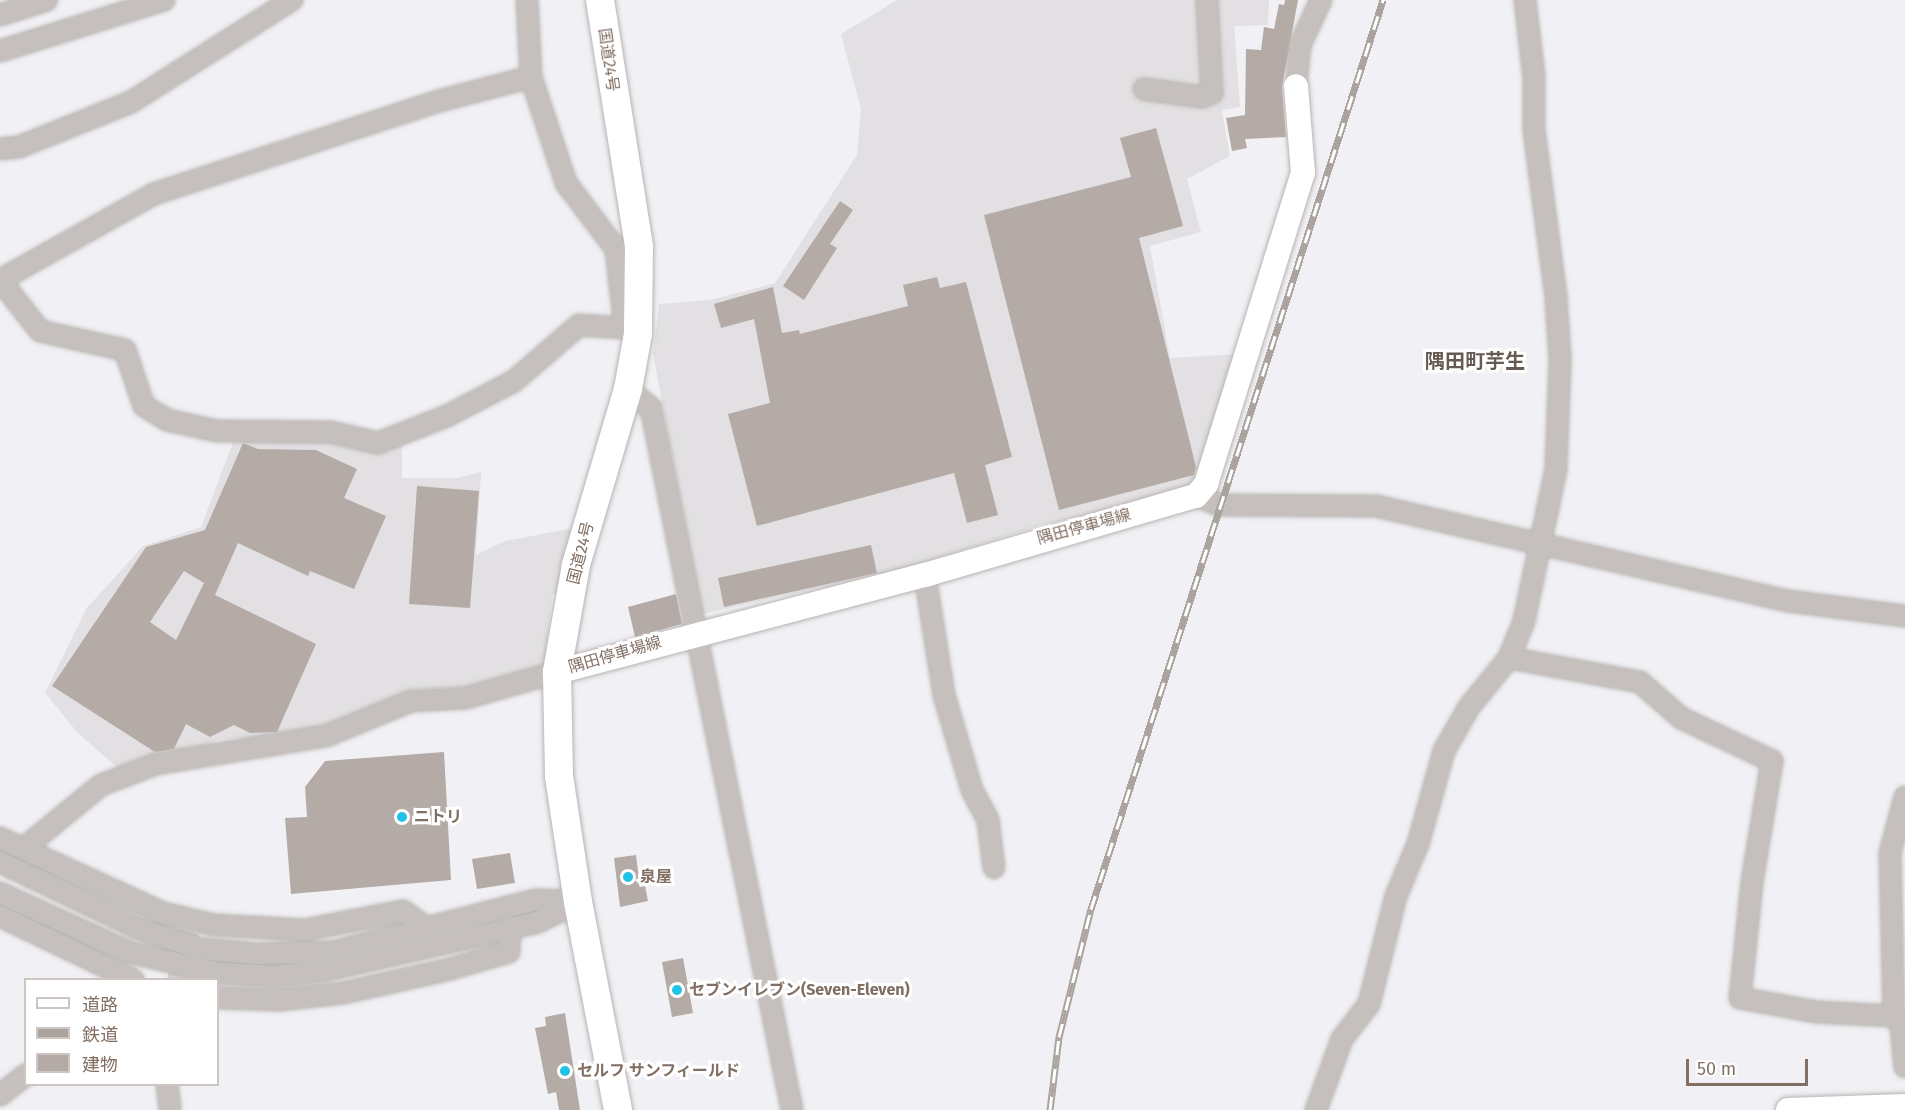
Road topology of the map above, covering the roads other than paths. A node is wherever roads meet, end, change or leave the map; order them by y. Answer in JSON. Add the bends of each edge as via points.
{"nodes":[{"id":1,"x":47,"y":0,"type":"edge"},
{"id":2,"x":164,"y":0,"type":"edge"},
{"id":3,"x":292,"y":0,"type":"edge"},
{"id":4,"x":527,"y":0,"type":"edge"},
{"id":5,"x":600,"y":0,"type":"edge"},
{"id":6,"x":1207,"y":0,"type":"edge"},
{"id":7,"x":1320,"y":0,"type":"edge"},
{"id":8,"x":1525,"y":0,"type":"edge"},
{"id":9,"x":0,"y":15,"type":"edge"},
{"id":10,"x":0,"y":51,"type":"edge"},
{"id":11,"x":531,"y":77,"type":"junction"},
{"id":12,"x":1296,"y":86,"type":"joint"},
{"id":13,"x":1144,"y":88,"type":"dead end"},
{"id":14,"x":0,"y":148,"type":"edge"},
{"id":15,"x":0,"y":280,"type":"edge"},
{"id":16,"x":632,"y":331,"type":"junction"},
{"id":17,"x":628,"y":389,"type":"junction"},
{"id":18,"x":1196,"y":496,"type":"junction"},
{"id":19,"x":1538,"y":543,"type":"junction"},
{"id":20,"x":925,"y":575,"type":"junction"},
{"id":21,"x":1905,"y":616,"type":"edge"},
{"id":22,"x":698,"y":632,"type":"junction"},
{"id":23,"x":1509,"y":658,"type":"junction"},
{"id":24,"x":557,"y":672,"type":"junction"},
{"id":25,"x":1905,"y":796,"type":"edge"},
{"id":26,"x":0,"y":838,"type":"edge"},
{"id":27,"x":24,"y":848,"type":"junction"},
{"id":28,"x":0,"y":862,"type":"edge"},
{"id":29,"x":994,"y":868,"type":"dead end"},
{"id":30,"x":0,"y":893,"type":"edge"},
{"id":31,"x":578,"y":902,"type":"junction"},
{"id":32,"x":0,"y":916,"type":"edge"},
{"id":33,"x":510,"y":927,"type":"junction"},
{"id":34,"x":427,"y":928,"type":"junction"},
{"id":35,"x":129,"y":978,"type":"edge"},
{"id":36,"x":219,"y":998,"type":"edge"},
{"id":37,"x":1894,"y":1016,"type":"junction"},
{"id":38,"x":1905,"y":1067,"type":"edge"},
{"id":39,"x":24,"y":1077,"type":"edge"},
{"id":40,"x":166,"y":1086,"type":"edge"},
{"id":41,"x":0,"y":1095,"type":"edge"},
{"id":42,"x":1905,"y":1106,"type":"edge"},
{"id":43,"x":170,"y":1110,"type":"edge"},
{"id":44,"x":618,"y":1110,"type":"edge"},
{"id":45,"x":792,"y":1110,"type":"edge"},
{"id":46,"x":1316,"y":1110,"type":"edge"},
{"id":47,"x":1788,"y":1110,"type":"edge"}],
"edges":[{"from":1,"to":9,"type":"street"},
{"from":2,"to":10,"type":"street"},
{"from":3,"to":14,"type":"street","via":[[131,102],[19,147]]},
{"from":4,"to":11,"type":"street"},
{"from":5,"to":16,"type":"highway","name":"国道24号","via":[[639,247]]},
{"from":6,"to":13,"type":"street","via":[[1212,93],[1202,97]]},
{"from":7,"to":12,"type":"street","via":[[1300,45]]},
{"from":8,"to":19,"type":"street","via":[[1560,358],[1556,470]]},
{"from":11,"to":15,"type":"street","via":[[439,101],[153,194]]},
{"from":11,"to":16,"type":"street","via":[[566,183],[616,249]]},
{"from":12,"to":18,"type":"main road","via":[[1304,173],[1206,484]]},
{"from":15,"to":16,"type":"street","via":[[40,331],[125,350],[144,406],[166,420],[217,431],[331,432],[378,443],[447,416],[514,381],[579,325]]},
{"from":16,"to":17,"type":"highway","name":"国道24号"},
{"from":17,"to":22,"type":"street","via":[[651,408]]},
{"from":17,"to":24,"type":"highway","name":"国道24号","via":[[576,565]]},
{"from":18,"to":19,"type":"street","via":[[1219,505],[1376,506]]},
{"from":18,"to":20,"type":"main road","name":"隅田停車場線","via":[[1182,504],[1045,536]]},
{"from":19,"to":21,"type":"street","via":[[1789,601]]},
{"from":19,"to":23,"type":"street","via":[[1524,621]]},
{"from":20,"to":22,"type":"main road","name":"隅田停車場線"},
{"from":20,"to":29,"type":"street","via":[[944,695],[972,790],[988,820]]},
{"from":22,"to":24,"type":"main road","name":"隅田停車場線"},
{"from":22,"to":45,"type":"street","via":[[730,815]]},
{"from":23,"to":37,"type":"street","via":[[1640,682],[1681,718],[1772,761],[1752,882],[1740,998],[1816,1012]]},
{"from":23,"to":46,"type":"street","via":[[1469,707],[1444,751],[1418,844],[1396,896],[1369,1004],[1342,1039]]},
{"from":24,"to":27,"type":"street","via":[[466,698],[411,701],[326,736],[156,764],[101,786]]},
{"from":24,"to":31,"type":"highway","name":"国道24号","via":[[559,776]]},
{"from":25,"to":37,"type":"street","via":[[1890,853]]},
{"from":26,"to":27,"type":"street"},
{"from":27,"to":34,"type":"street","via":[[191,923],[254,930],[305,930],[403,911]]},
{"from":28,"to":34,"type":"street","via":[[137,928],[201,948],[257,954],[333,951]]},
{"from":30,"to":33,"type":"street","via":[[128,952],[218,973],[276,976],[327,970]]},
{"from":31,"to":33,"type":"street","via":[[538,922]]},
{"from":31,"to":34,"type":"street","via":[[535,900]]},
{"from":31,"to":44,"type":"highway","name":"国道24号"},
{"from":32,"to":35,"type":"street"},
{"from":33,"to":36,"type":"street","via":[[509,952],[450,969],[344,993],[279,1000]]},
{"from":37,"to":38,"type":"street","via":[[1900,1025]]},
{"from":39,"to":41,"type":"street"},
{"from":40,"to":43,"type":"street"},
{"from":42,"to":47,"type":"main road"}]}
